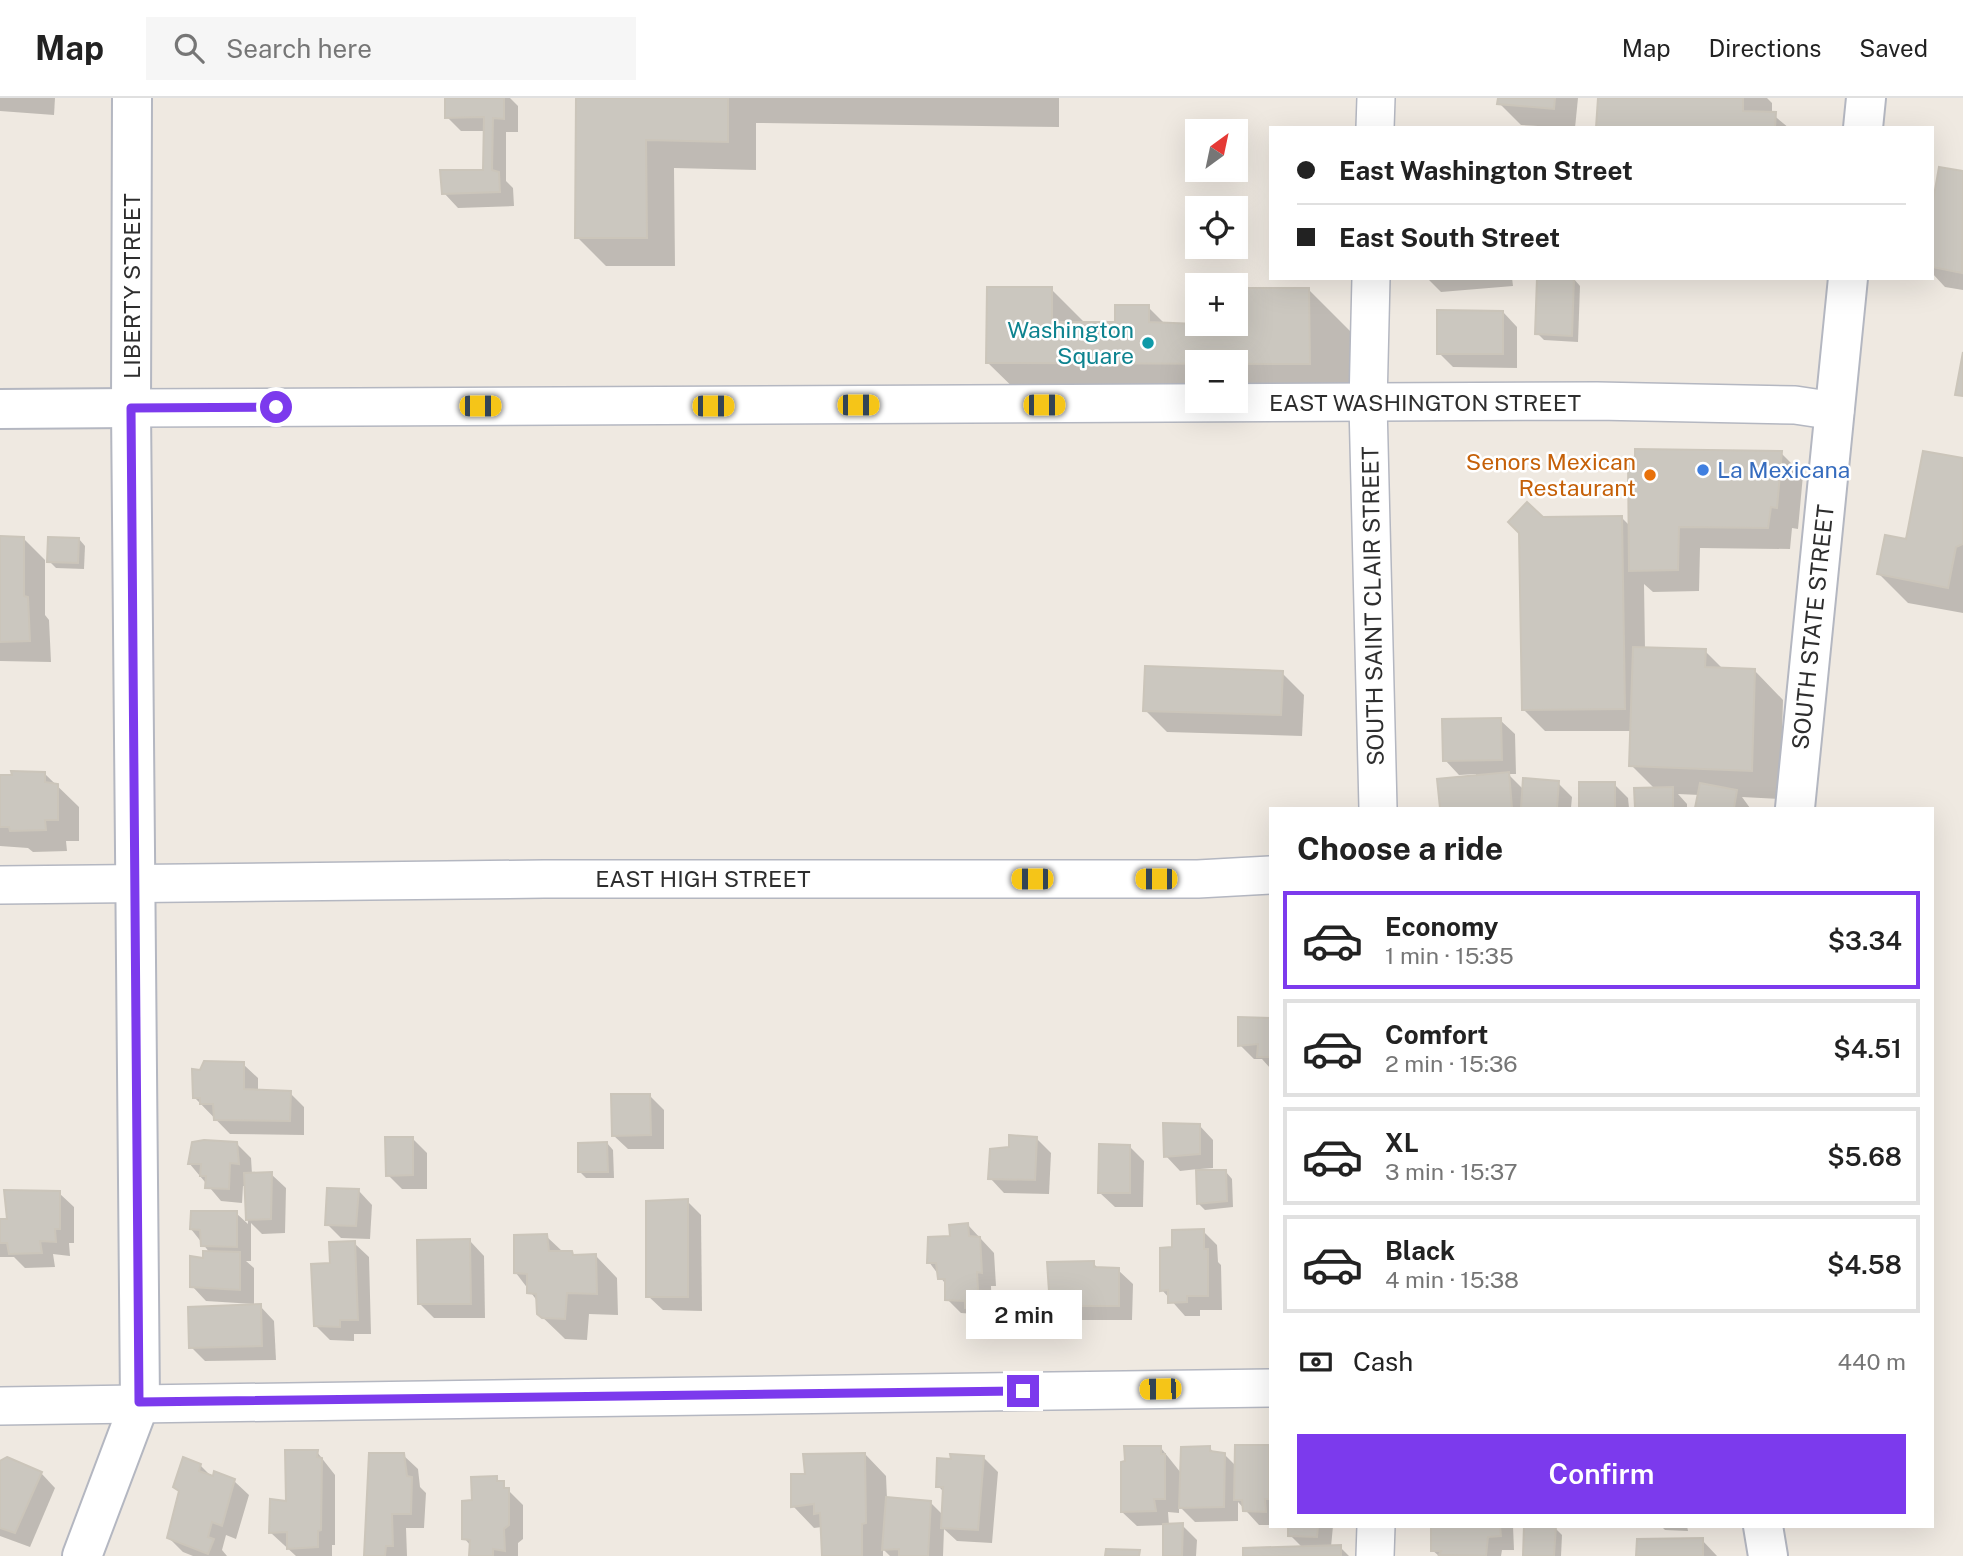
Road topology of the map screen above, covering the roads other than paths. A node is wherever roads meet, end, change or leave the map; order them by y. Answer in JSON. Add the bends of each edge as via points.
{"nodes":[{"id":1,"x":132,"y":98,"type":"edge"},
{"id":2,"x":1376,"y":98,"type":"edge"},
{"id":3,"x":1866,"y":98,"type":"edge"},
{"id":4,"x":1375,"y":126,"type":"edge"},
{"id":5,"x":1863,"y":126,"type":"edge"},
{"id":6,"x":1371,"y":280,"type":"edge"},
{"id":7,"x":1848,"y":280,"type":"edge"},
{"id":8,"x":1368,"y":404,"type":"junction"},
{"id":9,"x":0,"y":408,"type":"edge"},
{"id":10,"x":131,"y":408,"type":"junction"},
{"id":11,"x":1835,"y":411,"type":"junction"},
{"id":12,"x":1378,"y":807,"type":"edge"},
{"id":13,"x":1795,"y":807,"type":"edge"},
{"id":14,"x":1269,"y":875,"type":"edge"},
{"id":15,"x":135,"y":883,"type":"junction"},
{"id":16,"x":0,"y":884,"type":"edge"},
{"id":17,"x":1269,"y":1388,"type":"edge"},
{"id":18,"x":139,"y":1402,"type":"junction"},
{"id":19,"x":0,"y":1406,"type":"edge"},
{"id":20,"x":1376,"y":1528,"type":"edge"},
{"id":21,"x":1763,"y":1528,"type":"edge"},
{"id":22,"x":82,"y":1556,"type":"edge"},
{"id":23,"x":1375,"y":1556,"type":"edge"},
{"id":24,"x":1768,"y":1556,"type":"edge"}],
"edges":[{"from":1,"to":10,"type":"street","name":"LIBERTY STREET"},
{"from":2,"to":4,"type":"street"},
{"from":3,"to":5,"type":"street"},
{"from":6,"to":8,"type":"street","name":"SOUTH SAINT CLAIR STREET"},
{"from":7,"to":11,"type":"street","name":"SOUTH STATE STREET"},
{"from":8,"to":10,"type":"street","name":"EAST WASHINGTON STREET"},
{"from":8,"to":11,"type":"street","name":"EAST WASHINGTON STREET","via":[[1597,401],[1795,405]]},
{"from":8,"to":12,"type":"street","name":"SOUTH SAINT CLAIR STREET"},
{"from":9,"to":10,"type":"street"},
{"from":10,"to":15,"type":"street","name":"LIBERTY STREET"},
{"from":11,"to":13,"type":"street","name":"SOUTH STATE STREET"},
{"from":14,"to":15,"type":"street","name":"EAST HIGH STREET"},
{"from":15,"to":16,"type":"street","name":"EAST HIGH STREET"},
{"from":15,"to":18,"type":"street","name":"LIBERTY STREET"},
{"from":17,"to":18,"type":"street"},
{"from":18,"to":19,"type":"street"},
{"from":18,"to":22,"type":"street","name":"LIBERTY STREET"},
{"from":20,"to":23,"type":"street"},
{"from":21,"to":24,"type":"street"}]}
